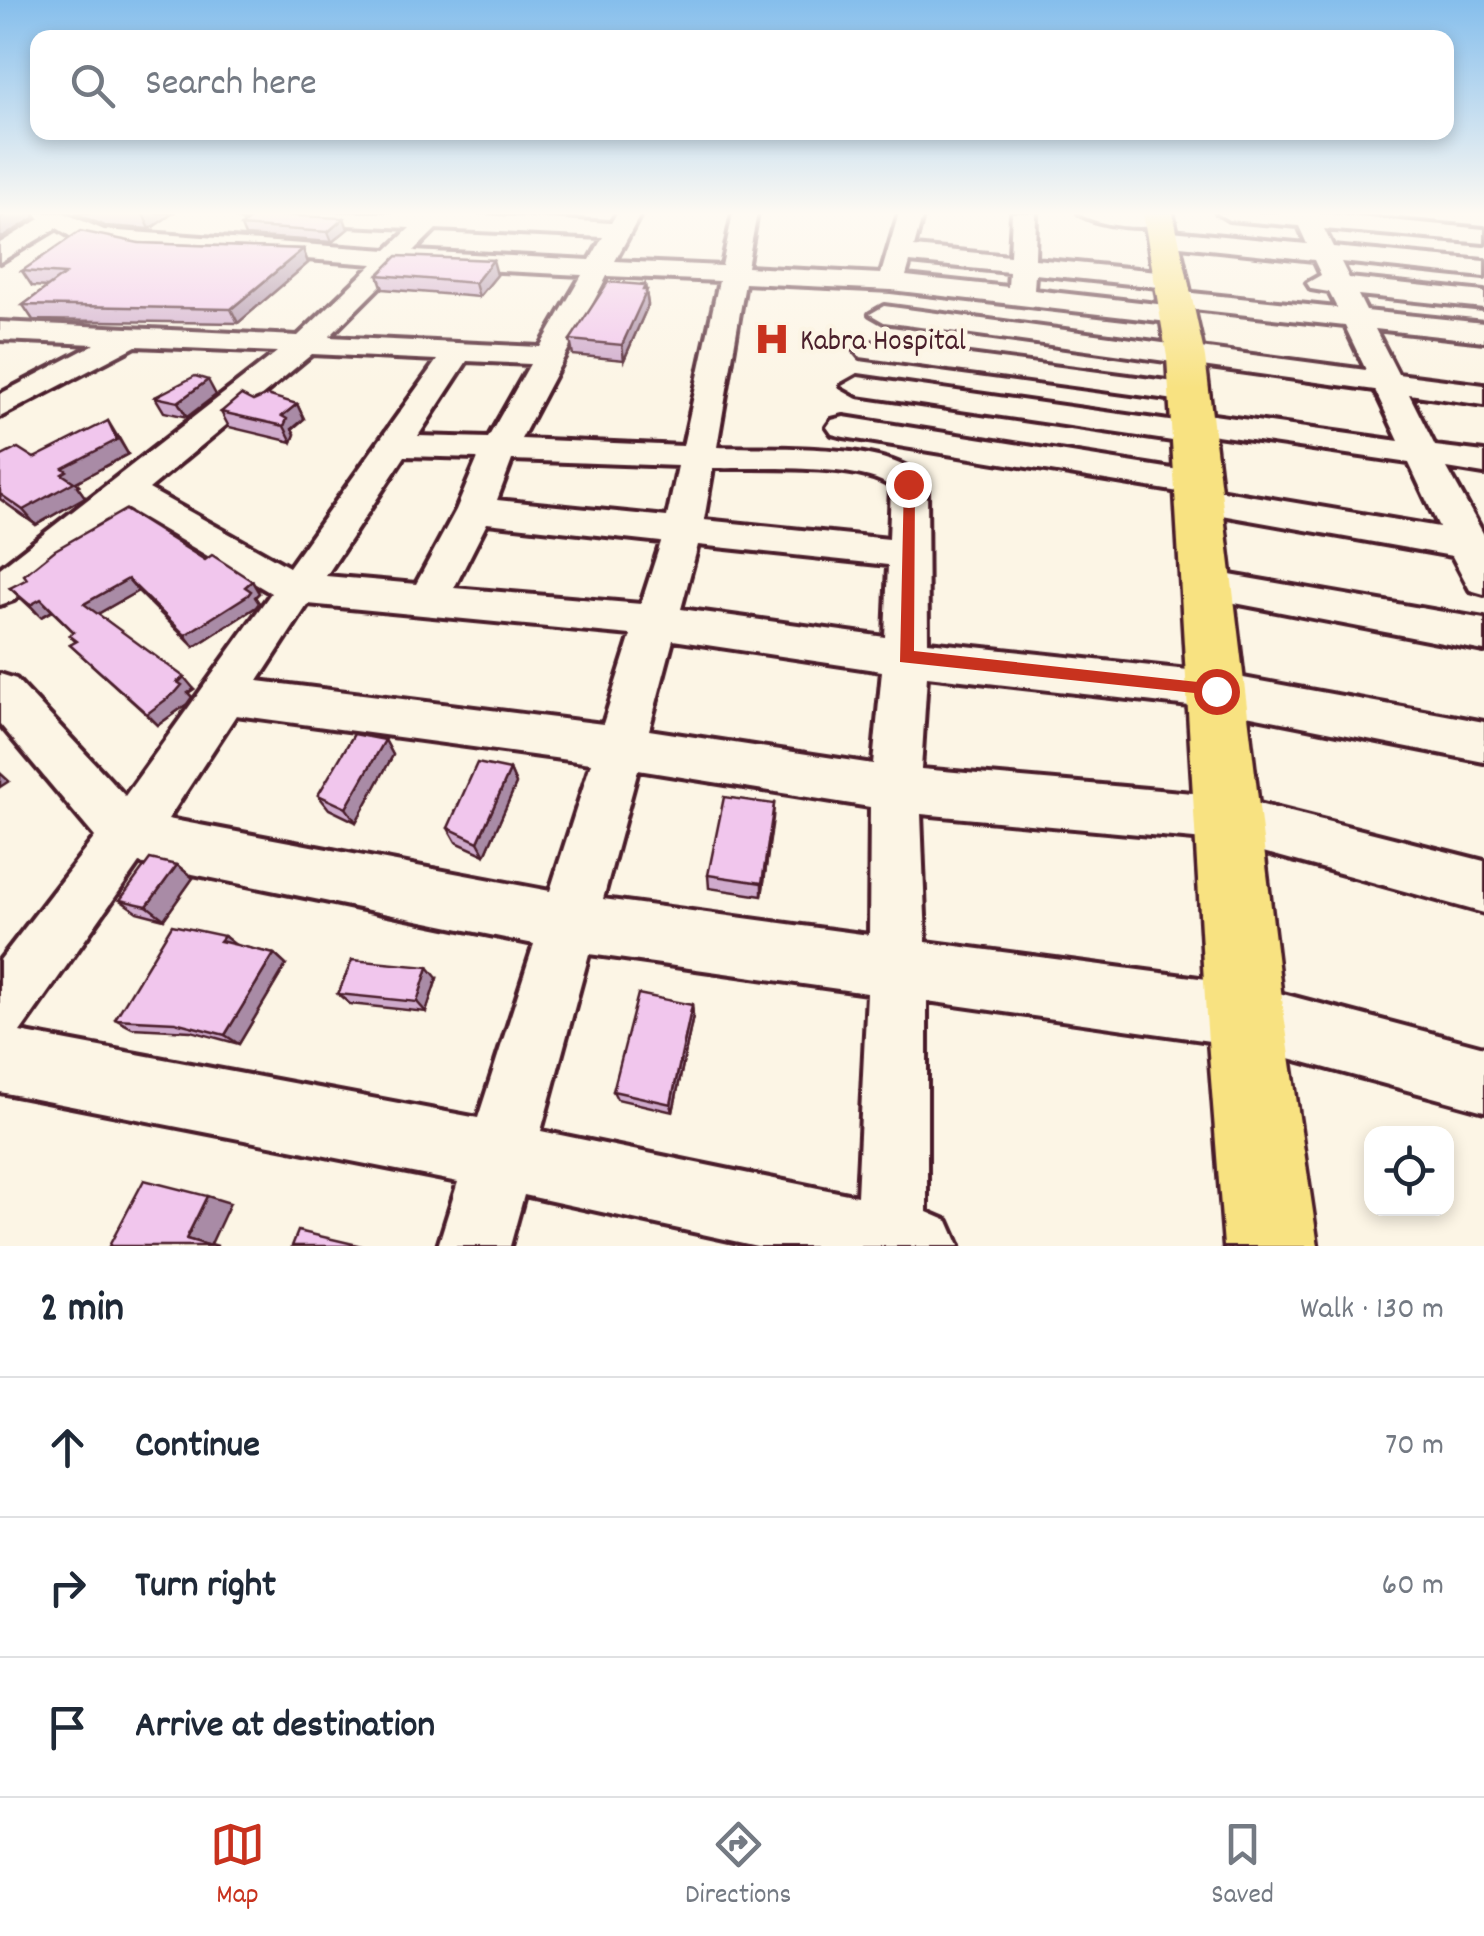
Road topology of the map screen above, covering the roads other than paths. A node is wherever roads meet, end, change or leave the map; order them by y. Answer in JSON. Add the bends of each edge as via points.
{"nodes":[{"id":1,"x":382,"y":271,"type":"edge"},
{"id":2,"x":599,"y":271,"type":"edge"},
{"id":3,"x":730,"y":271,"type":"edge"},
{"id":4,"x":732,"y":271,"type":"edge"},
{"id":5,"x":894,"y":271,"type":"edge"},
{"id":6,"x":1025,"y":271,"type":"edge"},
{"id":7,"x":1086,"y":271,"type":"edge"},
{"id":8,"x":1136,"y":271,"type":"edge"},
{"id":9,"x":1286,"y":271,"type":"edge"},
{"id":10,"x":1334,"y":271,"type":"edge"},
{"id":11,"x":1283,"y":279,"type":"dead end"},
{"id":12,"x":891,"y":282,"type":"junction"},
{"id":13,"x":1342,"y":285,"type":"junction"},
{"id":14,"x":1021,"y":297,"type":"junction"},
{"id":15,"x":1484,"y":300,"type":"edge"},
{"id":16,"x":884,"y":314,"type":"junction"},
{"id":17,"x":1359,"y":319,"type":"junction"},
{"id":18,"x":1176,"y":324,"type":"edge"},
{"id":19,"x":0,"y":332,"type":"edge"},
{"id":20,"x":1484,"y":332,"type":"edge"},
{"id":21,"x":134,"y":334,"type":"junction"},
{"id":22,"x":1018,"y":334,"type":"junction"},
{"id":23,"x":306,"y":344,"type":"junction"},
{"id":24,"x":870,"y":351,"type":"junction"},
{"id":25,"x":458,"y":352,"type":"junction"},
{"id":26,"x":551,"y":356,"type":"junction"},
{"id":27,"x":1014,"y":370,"type":"junction"},
{"id":28,"x":1392,"y":384,"type":"junction"},
{"id":29,"x":858,"y":386,"type":"junction"},
{"id":30,"x":1484,"y":396,"type":"edge"},
{"id":31,"x":0,"y":407,"type":"edge"},
{"id":32,"x":1010,"y":408,"type":"junction"},
{"id":33,"x":394,"y":445,"type":"junction"},
{"id":34,"x":842,"y":445,"type":"junction"},
{"id":35,"x":499,"y":448,"type":"junction"},
{"id":36,"x":1007,"y":453,"type":"junction"},
{"id":37,"x":1425,"y":455,"type":"junction"},
{"id":38,"x":698,"y":458,"type":"junction"},
{"id":39,"x":1484,"y":464,"type":"edge"},
{"id":40,"x":126,"y":492,"type":"junction"},
{"id":41,"x":474,"y":510,"type":"junction"},
{"id":42,"x":683,"y":532,"type":"junction"},
{"id":43,"x":1476,"y":547,"type":"edge"},
{"id":44,"x":908,"y":554,"type":"junction"},
{"id":45,"x":1484,"y":580,"type":"edge"},
{"id":46,"x":1207,"y":586,"type":"junction"},
{"id":47,"x":295,"y":588,"type":"junction"},
{"id":48,"x":0,"y":590,"type":"edge"},
{"id":49,"x":427,"y":601,"type":"junction"},
{"id":50,"x":654,"y":621,"type":"junction"},
{"id":51,"x":1484,"y":635,"type":"edge"},
{"id":52,"x":906,"y":657,"type":"junction"},
{"id":53,"x":1216,"y":691,"type":"junction"},
{"id":54,"x":0,"y":692,"type":"edge"},
{"id":55,"x":222,"y":695,"type":"junction"},
{"id":56,"x":1484,"y":742,"type":"edge"},
{"id":57,"x":623,"y":746,"type":"junction"},
{"id":58,"x":895,"y":790,"type":"junction"},
{"id":59,"x":1228,"y":819,"type":"junction"},
{"id":60,"x":128,"y":836,"type":"junction"},
{"id":61,"x":1484,"y":886,"type":"edge"},
{"id":62,"x":570,"y":923,"type":"junction"},
{"id":63,"x":898,"y":970,"type":"junction"},
{"id":64,"x":0,"y":1010,"type":"edge"},
{"id":65,"x":1245,"y":1015,"type":"junction"},
{"id":66,"x":0,"y":1060,"type":"edge"},
{"id":67,"x":1484,"y":1078,"type":"edge"},
{"id":68,"x":499,"y":1156,"type":"junction"},
{"id":69,"x":902,"y":1245,"type":"edge"},
{"id":70,"x":474,"y":1246,"type":"edge"},
{"id":71,"x":1270,"y":1246,"type":"edge"}],
"edges":[{"from":1,"to":23,"type":"street"},
{"from":2,"to":26,"type":"street"},
{"from":3,"to":38,"type":"street"},
{"from":4,"to":12,"type":"street"},
{"from":5,"to":12,"type":"street"},
{"from":6,"to":14,"type":"street"},
{"from":7,"to":18,"type":"street"},
{"from":8,"to":18,"type":"street"},
{"from":9,"to":18,"type":"street"},
{"from":10,"to":13,"type":"street"},
{"from":11,"to":13,"type":"street"},
{"from":12,"to":14,"type":"street"},
{"from":12,"to":16,"type":"street"},
{"from":13,"to":15,"type":"street"},
{"from":13,"to":17,"type":"street"},
{"from":14,"to":18,"type":"street"},
{"from":14,"to":22,"type":"street"},
{"from":16,"to":22,"type":"street"},
{"from":16,"to":24,"type":"street"},
{"from":17,"to":18,"type":"street"},
{"from":17,"to":20,"type":"street"},
{"from":17,"to":28,"type":"street"},
{"from":18,"to":22,"type":"street"},
{"from":18,"to":27,"type":"street"},
{"from":18,"to":28,"type":"street"},
{"from":18,"to":32,"type":"street"},
{"from":18,"to":36,"type":"street"},
{"from":18,"to":37,"type":"street"},
{"from":18,"to":43,"type":"street"},
{"from":18,"to":46,"type":"main road"},
{"from":19,"to":21,"type":"street"},
{"from":21,"to":23,"type":"street"},
{"from":21,"to":31,"type":"street"},
{"from":22,"to":27,"type":"street"},
{"from":23,"to":25,"type":"street"},
{"from":23,"to":40,"type":"street"},
{"from":24,"to":27,"type":"street"},
{"from":24,"to":29,"type":"street"},
{"from":25,"to":26,"type":"street"},
{"from":25,"to":33,"type":"street"},
{"from":26,"to":35,"type":"street"},
{"from":27,"to":32,"type":"street"},
{"from":28,"to":30,"type":"street"},
{"from":28,"to":37,"type":"street"},
{"from":29,"to":32,"type":"street"},
{"from":29,"to":34,"type":"street"},
{"from":32,"to":36,"type":"street"},
{"from":33,"to":35,"type":"street"},
{"from":33,"to":47,"type":"street"},
{"from":34,"to":36,"type":"street"},
{"from":34,"to":38,"type":"street"},
{"from":34,"to":44,"type":"street","via":[[903,477],[910,494]]},
{"from":35,"to":38,"type":"street"},
{"from":35,"to":41,"type":"street"},
{"from":37,"to":39,"type":"street"},
{"from":37,"to":43,"type":"street"},
{"from":38,"to":42,"type":"street"},
{"from":40,"to":47,"type":"street"},
{"from":40,"to":48,"type":"street"},
{"from":41,"to":42,"type":"street"},
{"from":41,"to":49,"type":"street"},
{"from":42,"to":44,"type":"street"},
{"from":42,"to":50,"type":"street"},
{"from":43,"to":45,"type":"street"},
{"from":44,"to":52,"type":"street"},
{"from":46,"to":51,"type":"street"},
{"from":46,"to":53,"type":"main road"},
{"from":47,"to":49,"type":"street"},
{"from":47,"to":55,"type":"street"},
{"from":49,"to":50,"type":"street"},
{"from":50,"to":52,"type":"street"},
{"from":50,"to":57,"type":"street"},
{"from":52,"to":53,"type":"street"},
{"from":52,"to":58,"type":"street"},
{"from":53,"to":56,"type":"street"},
{"from":53,"to":59,"type":"main road"},
{"from":54,"to":60,"type":"street"},
{"from":55,"to":57,"type":"street"},
{"from":55,"to":60,"type":"street"},
{"from":57,"to":58,"type":"street"},
{"from":57,"to":62,"type":"street"},
{"from":58,"to":59,"type":"street"},
{"from":58,"to":63,"type":"street"},
{"from":59,"to":61,"type":"street"},
{"from":59,"to":65,"type":"main road"},
{"from":60,"to":62,"type":"street"},
{"from":60,"to":64,"type":"street"},
{"from":62,"to":63,"type":"street"},
{"from":62,"to":68,"type":"street"},
{"from":63,"to":65,"type":"street"},
{"from":63,"to":69,"type":"street"},
{"from":65,"to":67,"type":"street"},
{"from":65,"to":71,"type":"main road"},
{"from":66,"to":68,"type":"street"},
{"from":68,"to":69,"type":"street"},
{"from":68,"to":70,"type":"street"}]}
